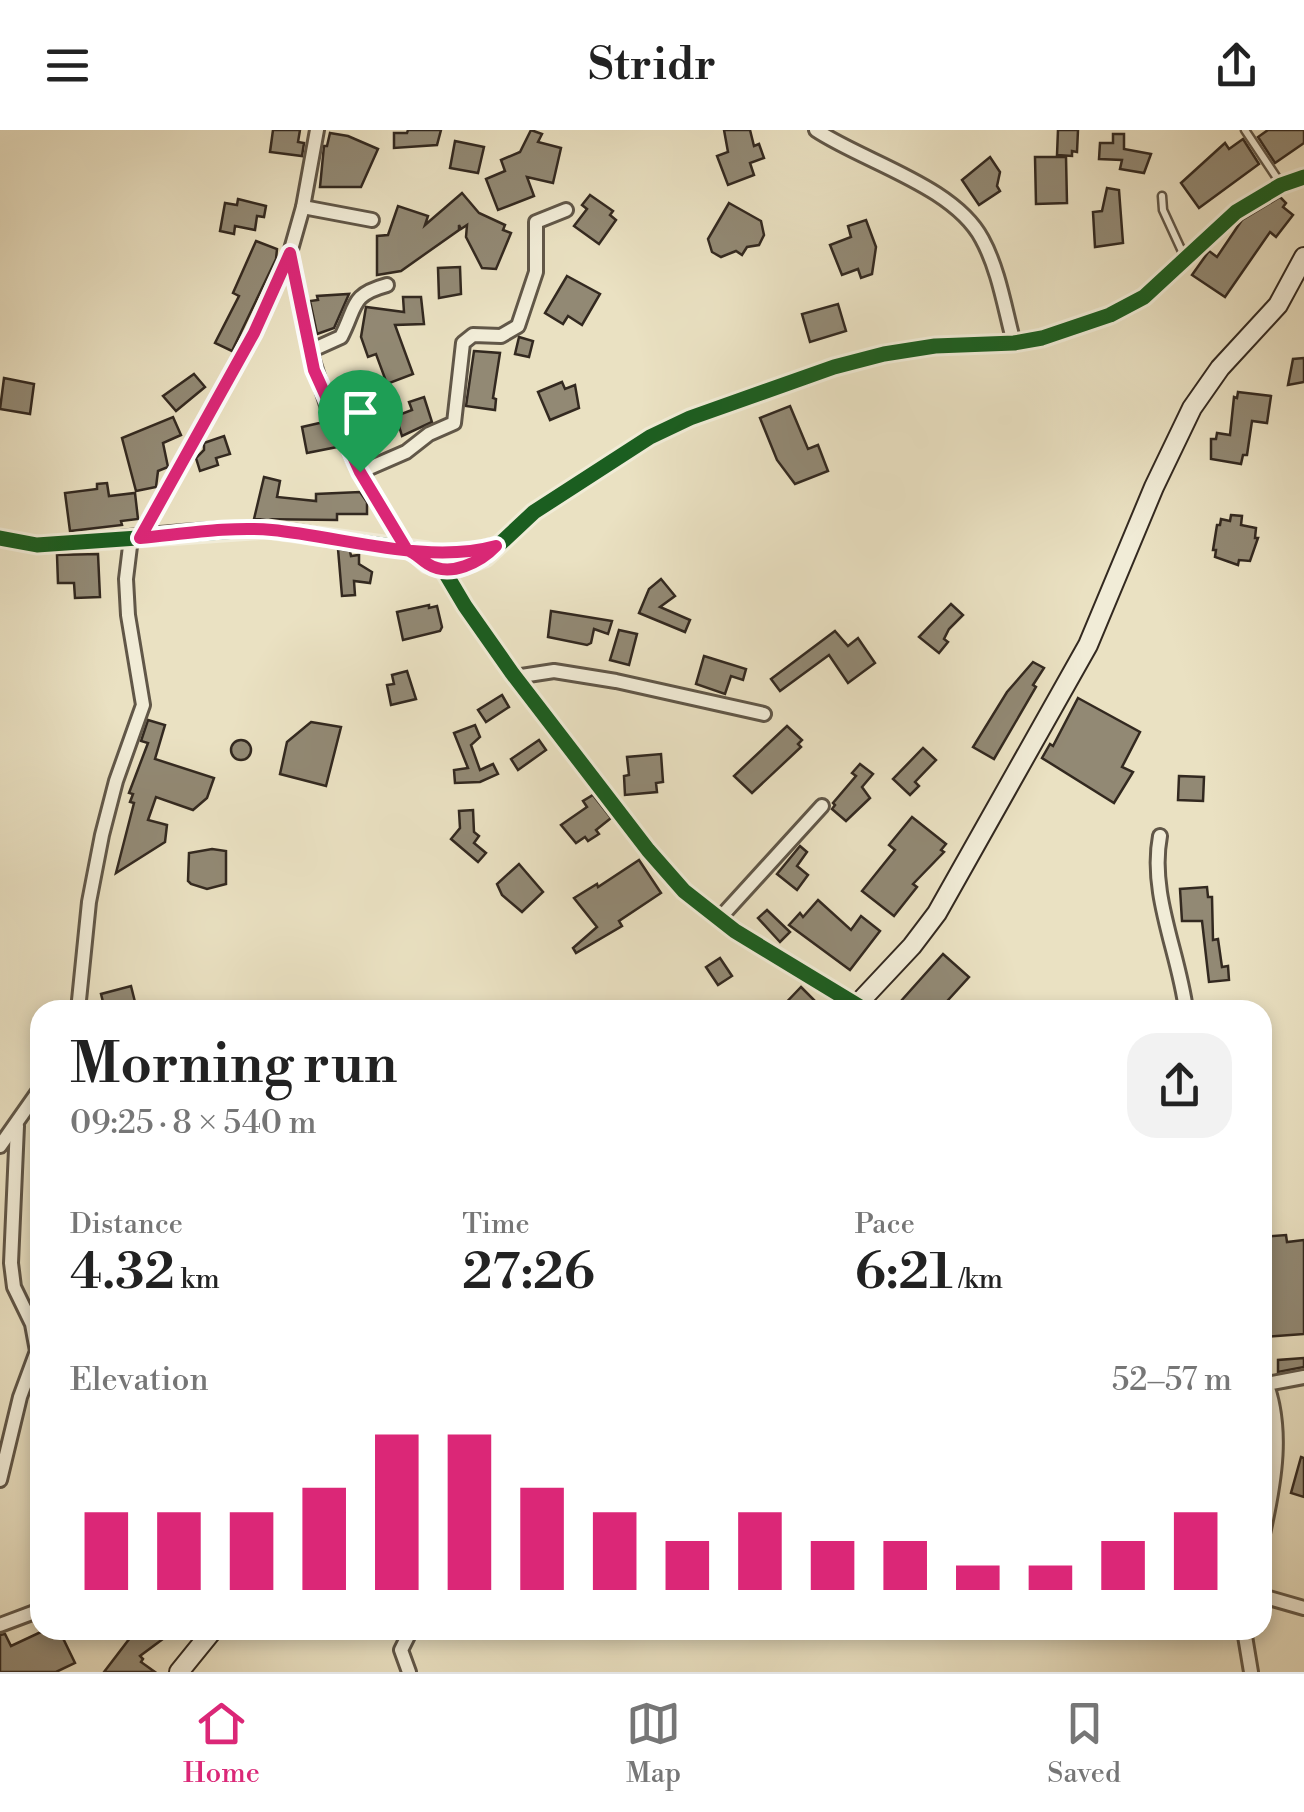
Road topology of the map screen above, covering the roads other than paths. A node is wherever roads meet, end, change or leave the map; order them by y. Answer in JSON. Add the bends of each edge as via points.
{"nodes":[{"id":1,"x":317,"y":130,"type":"edge"},
{"id":2,"x":816,"y":130,"type":"edge"},
{"id":3,"x":1245,"y":130,"type":"edge"},
{"id":4,"x":1304,"y":177,"type":"edge"},
{"id":5,"x":1281,"y":185,"type":"junction"},
{"id":6,"x":1162,"y":196,"type":"dead end"},
{"id":7,"x":302,"y":207,"type":"junction"},
{"id":8,"x":566,"y":210,"type":"dead end"},
{"id":9,"x":372,"y":220,"type":"dead end"},
{"id":10,"x":290,"y":253,"type":"junction"},
{"id":11,"x":1304,"y":257,"type":"edge"},
{"id":12,"x":1186,"y":261,"type":"junction"},
{"id":13,"x":387,"y":285,"type":"dead end"},
{"id":14,"x":1014,"y":343,"type":"junction"},
{"id":15,"x":310,"y":351,"type":"junction"},
{"id":16,"x":360,"y":472,"type":"junction"},
{"id":17,"x":0,"y":538,"type":"edge"},
{"id":18,"x":135,"y":538,"type":"junction"},
{"id":19,"x":496,"y":546,"type":"junction"},
{"id":20,"x":410,"y":550,"type":"junction"},
{"id":21,"x":439,"y":553,"type":"junction"},
{"id":22,"x":443,"y":568,"type":"junction"},
{"id":23,"x":515,"y":677,"type":"junction"},
{"id":24,"x":764,"y":714,"type":"dead end"},
{"id":25,"x":822,"y":806,"type":"dead end"},
{"id":26,"x":1160,"y":836,"type":"dead end"},
{"id":27,"x":719,"y":919,"type":"junction"},
{"id":28,"x":79,"y":1000,"type":"edge"},
{"id":29,"x":845,"y":1000,"type":"edge"},
{"id":30,"x":865,"y":1000,"type":"edge"},
{"id":31,"x":1184,"y":1000,"type":"edge"},
{"id":32,"x":30,"y":1105,"type":"edge"},
{"id":33,"x":17,"y":1126,"type":"junction"},
{"id":34,"x":0,"y":1146,"type":"edge"},
{"id":35,"x":30,"y":1320,"type":"edge"},
{"id":36,"x":30,"y":1370,"type":"edge"},
{"id":37,"x":1304,"y":1377,"type":"edge"},
{"id":38,"x":1272,"y":1378,"type":"edge"},
{"id":39,"x":1272,"y":1426,"type":"edge"},
{"id":40,"x":1272,"y":1478,"type":"edge"},
{"id":41,"x":0,"y":1480,"type":"edge"},
{"id":42,"x":1272,"y":1599,"type":"edge"},
{"id":43,"x":1304,"y":1608,"type":"edge"},
{"id":44,"x":30,"y":1614,"type":"edge"},
{"id":45,"x":0,"y":1625,"type":"edge"},
{"id":46,"x":205,"y":1640,"type":"edge"},
{"id":47,"x":406,"y":1640,"type":"edge"},
{"id":48,"x":1246,"y":1640,"type":"edge"},
{"id":49,"x":179,"y":1672,"type":"edge"},
{"id":50,"x":408,"y":1672,"type":"edge"},
{"id":51,"x":1251,"y":1672,"type":"edge"}],
"edges":[{"from":1,"to":7,"type":"street"},
{"from":2,"to":14,"type":"street","via":[[905,176],[968,220],[982,238]]},
{"from":3,"to":5,"type":"lane"},
{"from":4,"to":5,"type":"street"},
{"from":5,"to":12,"type":"street","via":[[1236,212]]},
{"from":6,"to":12,"type":"lane"},
{"from":7,"to":9,"type":"street"},
{"from":7,"to":10,"type":"street"},
{"from":8,"to":16,"type":"street","via":[[536,222],[536,272],[518,326],[463,343],[454,422]]},
{"from":10,"to":15,"type":"street"},
{"from":10,"to":18,"type":"street","via":[[254,333]]},
{"from":11,"to":30,"type":"main road","via":[[1261,327],[1192,408],[1088,645],[938,912]]},
{"from":12,"to":14,"type":"street","via":[[1144,297],[1110,315]]},
{"from":13,"to":15,"type":"street","via":[[364,291],[340,336]]},
{"from":14,"to":19,"type":"street","via":[[884,354],[690,418],[615,458]]},
{"from":15,"to":16,"type":"street"},
{"from":16,"to":20,"type":"street"},
{"from":17,"to":18,"type":"street","via":[[37,545]]},
{"from":18,"to":20,"type":"street","via":[[267,530]]},
{"from":18,"to":28,"type":"street","via":[[126,578],[143,706],[102,835]]},
{"from":19,"to":21,"type":"street"},
{"from":19,"to":22,"type":"street","via":[[484,558]]},
{"from":20,"to":21,"type":"street"},
{"from":20,"to":22,"type":"street"},
{"from":21,"to":22,"type":"street"},
{"from":22,"to":23,"type":"street"},
{"from":23,"to":24,"type":"street","via":[[554,671]]},
{"from":23,"to":27,"type":"street","via":[[648,850]]},
{"from":25,"to":27,"type":"street"},
{"from":26,"to":31,"type":"street","via":[[1163,906]]},
{"from":27,"to":29,"type":"street"},
{"from":32,"to":33,"type":"street"},
{"from":33,"to":34,"type":"street"},
{"from":33,"to":35,"type":"street","via":[[11,1263]]},
{"from":36,"to":41,"type":"street"},
{"from":37,"to":38,"type":"street"},
{"from":39,"to":40,"type":"street"},
{"from":42,"to":43,"type":"street"},
{"from":44,"to":45,"type":"street"},
{"from":46,"to":49,"type":"main road"},
{"from":47,"to":50,"type":"street","via":[[401,1650]]},
{"from":48,"to":51,"type":"street"}]}
